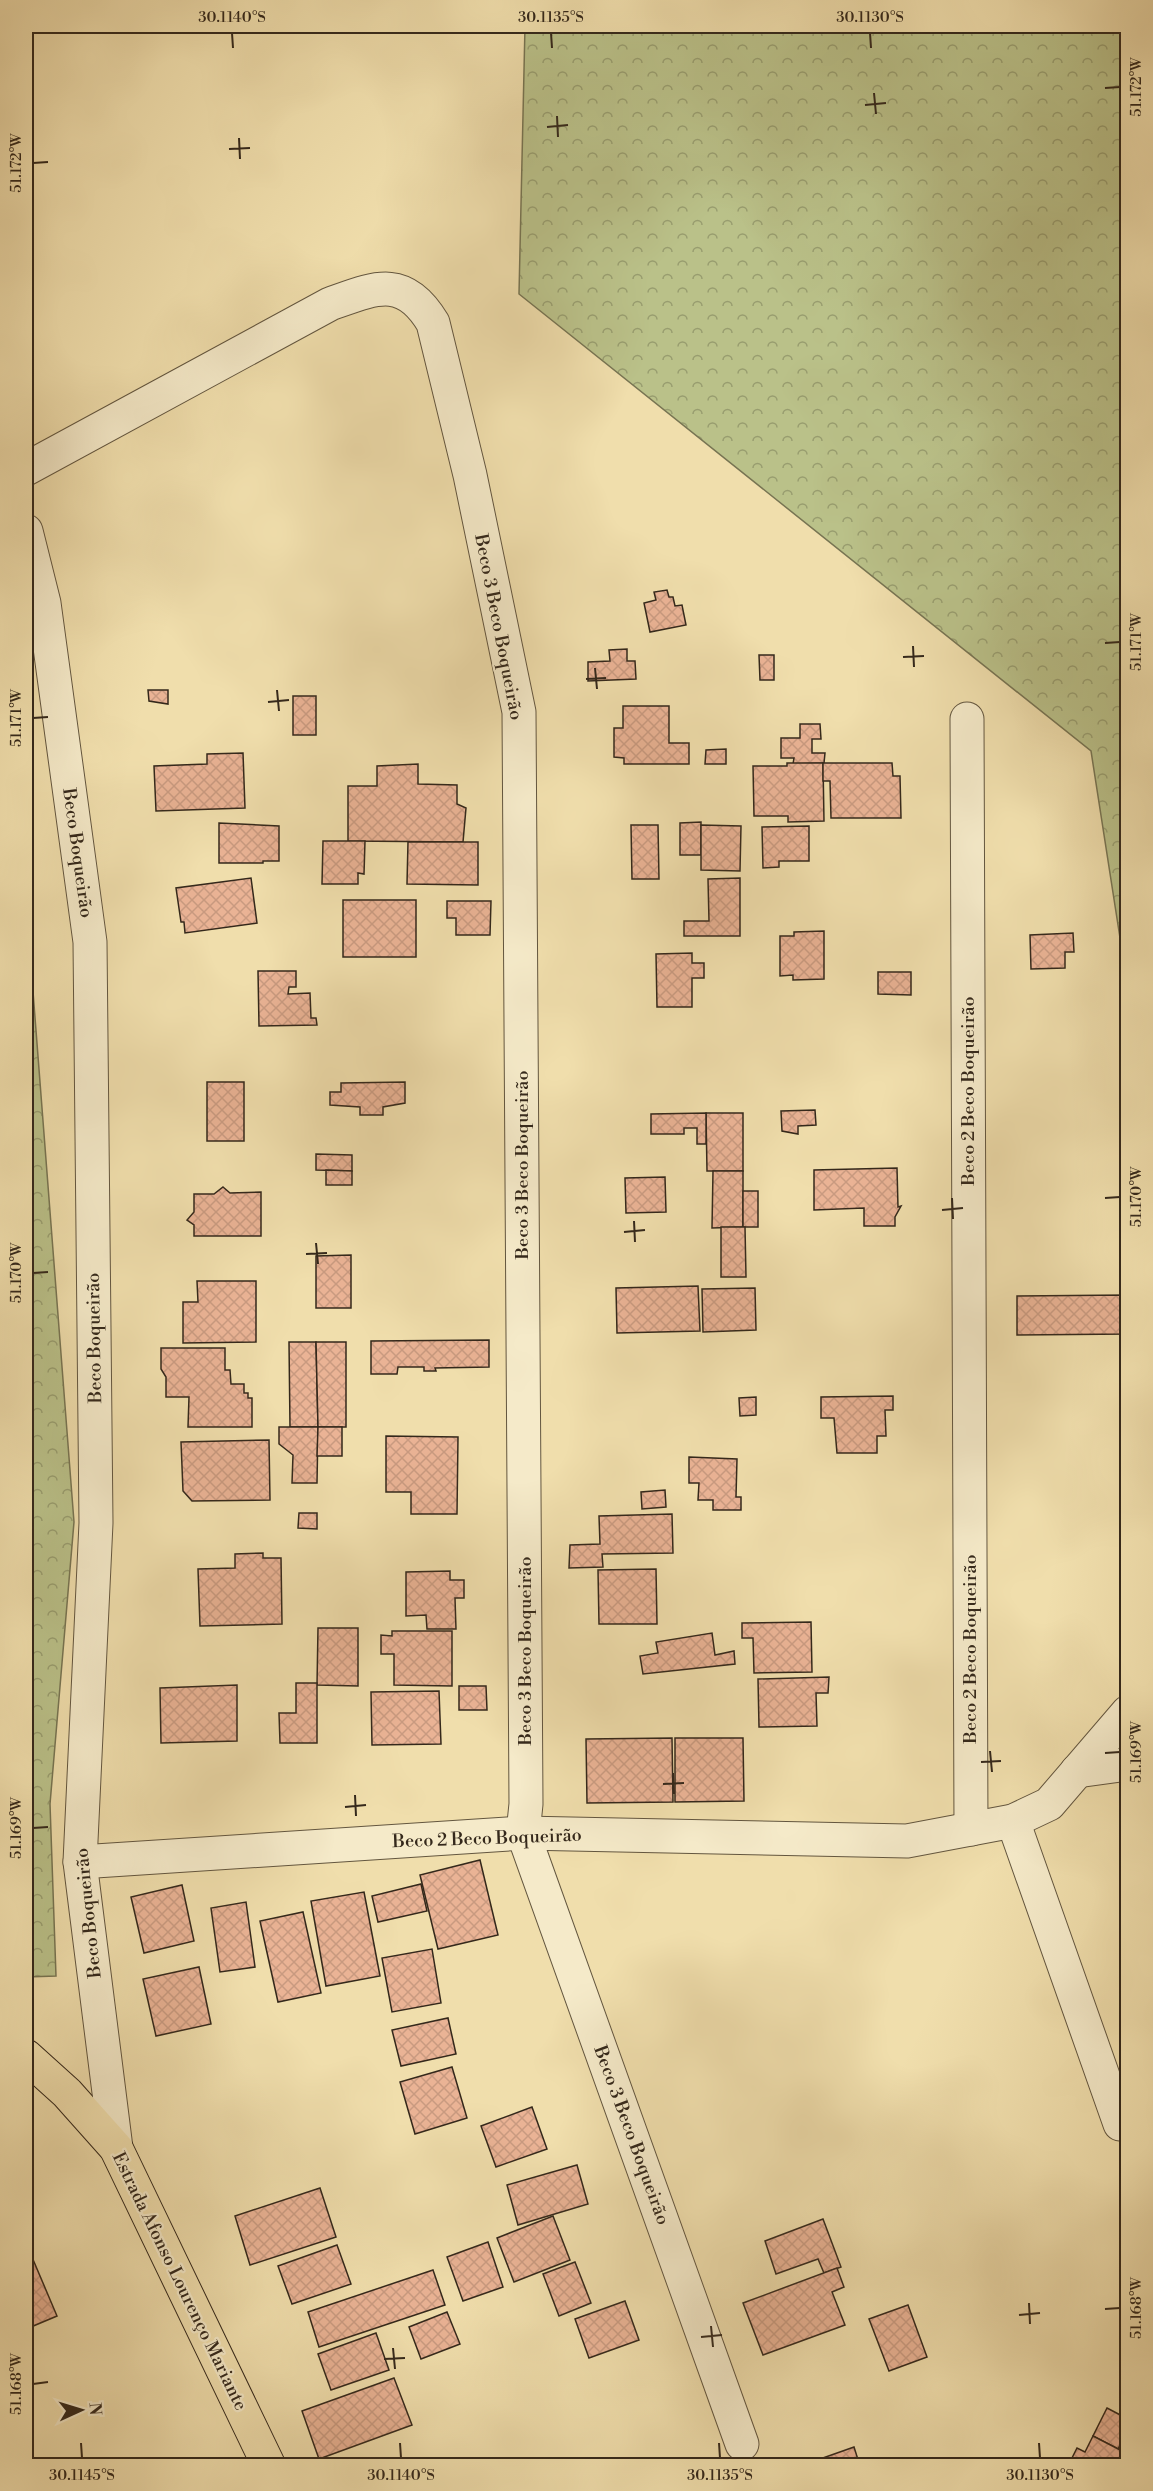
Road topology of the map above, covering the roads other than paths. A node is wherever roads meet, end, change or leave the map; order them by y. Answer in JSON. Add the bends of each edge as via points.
{"nodes":[{"id":1,"x":26,"y":469,"type":"edge"},
{"id":2,"x":26,"y":531,"type":"edge"},
{"id":3,"x":967,"y":719,"type":"dead end"},
{"id":4,"x":1128,"y":1712,"type":"edge"},
{"id":5,"x":1128,"y":1764,"type":"edge"},
{"id":6,"x":1077,"y":1771,"type":"junction"},
{"id":7,"x":1013,"y":1821,"type":"junction"},
{"id":8,"x":971,"y":1829,"type":"junction"},
{"id":9,"x":523,"y":1833,"type":"junction"},
{"id":10,"x":80,"y":1862,"type":"junction"},
{"id":11,"x":26,"y":2056,"type":"edge"},
{"id":12,"x":1120,"y":2124,"type":"dead end"},
{"id":13,"x":116,"y":2148,"type":"junction"},
{"id":14,"x":742,"y":2444,"type":"dead end"},
{"id":15,"x":270,"y":2466,"type":"edge"}],
"edges":[{"from":1,"to":9,"type":"street","name":"Beco 3 Beco Boqueirão","via":[[330,304],[367,290],[398,289],[422,304],[433,323],[470,475],[519,712],[526,1804]]},
{"from":2,"to":10,"type":"street","name":"Beco Boqueirão","via":[[44,603],[90,942],[96,1523]]},
{"from":3,"to":8,"type":"street","name":"Beco 2 Beco Boqueirão"},
{"from":4,"to":6,"type":"street"},
{"from":5,"to":6,"type":"street"},
{"from":6,"to":7,"type":"street","via":[[1049,1804]]},
{"from":7,"to":8,"type":"street"},
{"from":7,"to":12,"type":"street"},
{"from":8,"to":9,"type":"street","name":"Beco 2 Beco Boqueirão","via":[[906,1841]]},
{"from":9,"to":10,"type":"street","name":"Beco 2 Beco Boqueirão"},
{"from":9,"to":14,"type":"street","name":"Beco 3 Beco Boqueirão"},
{"from":10,"to":13,"type":"street","name":"Beco Boqueirão"},
{"from":11,"to":13,"type":"main road","name":"Estrada Afonso Lourenço Mariante","via":[[67,2093]]},
{"from":13,"to":15,"type":"main road","name":"Estrada Afonso Lourenço Mariante"}]}
